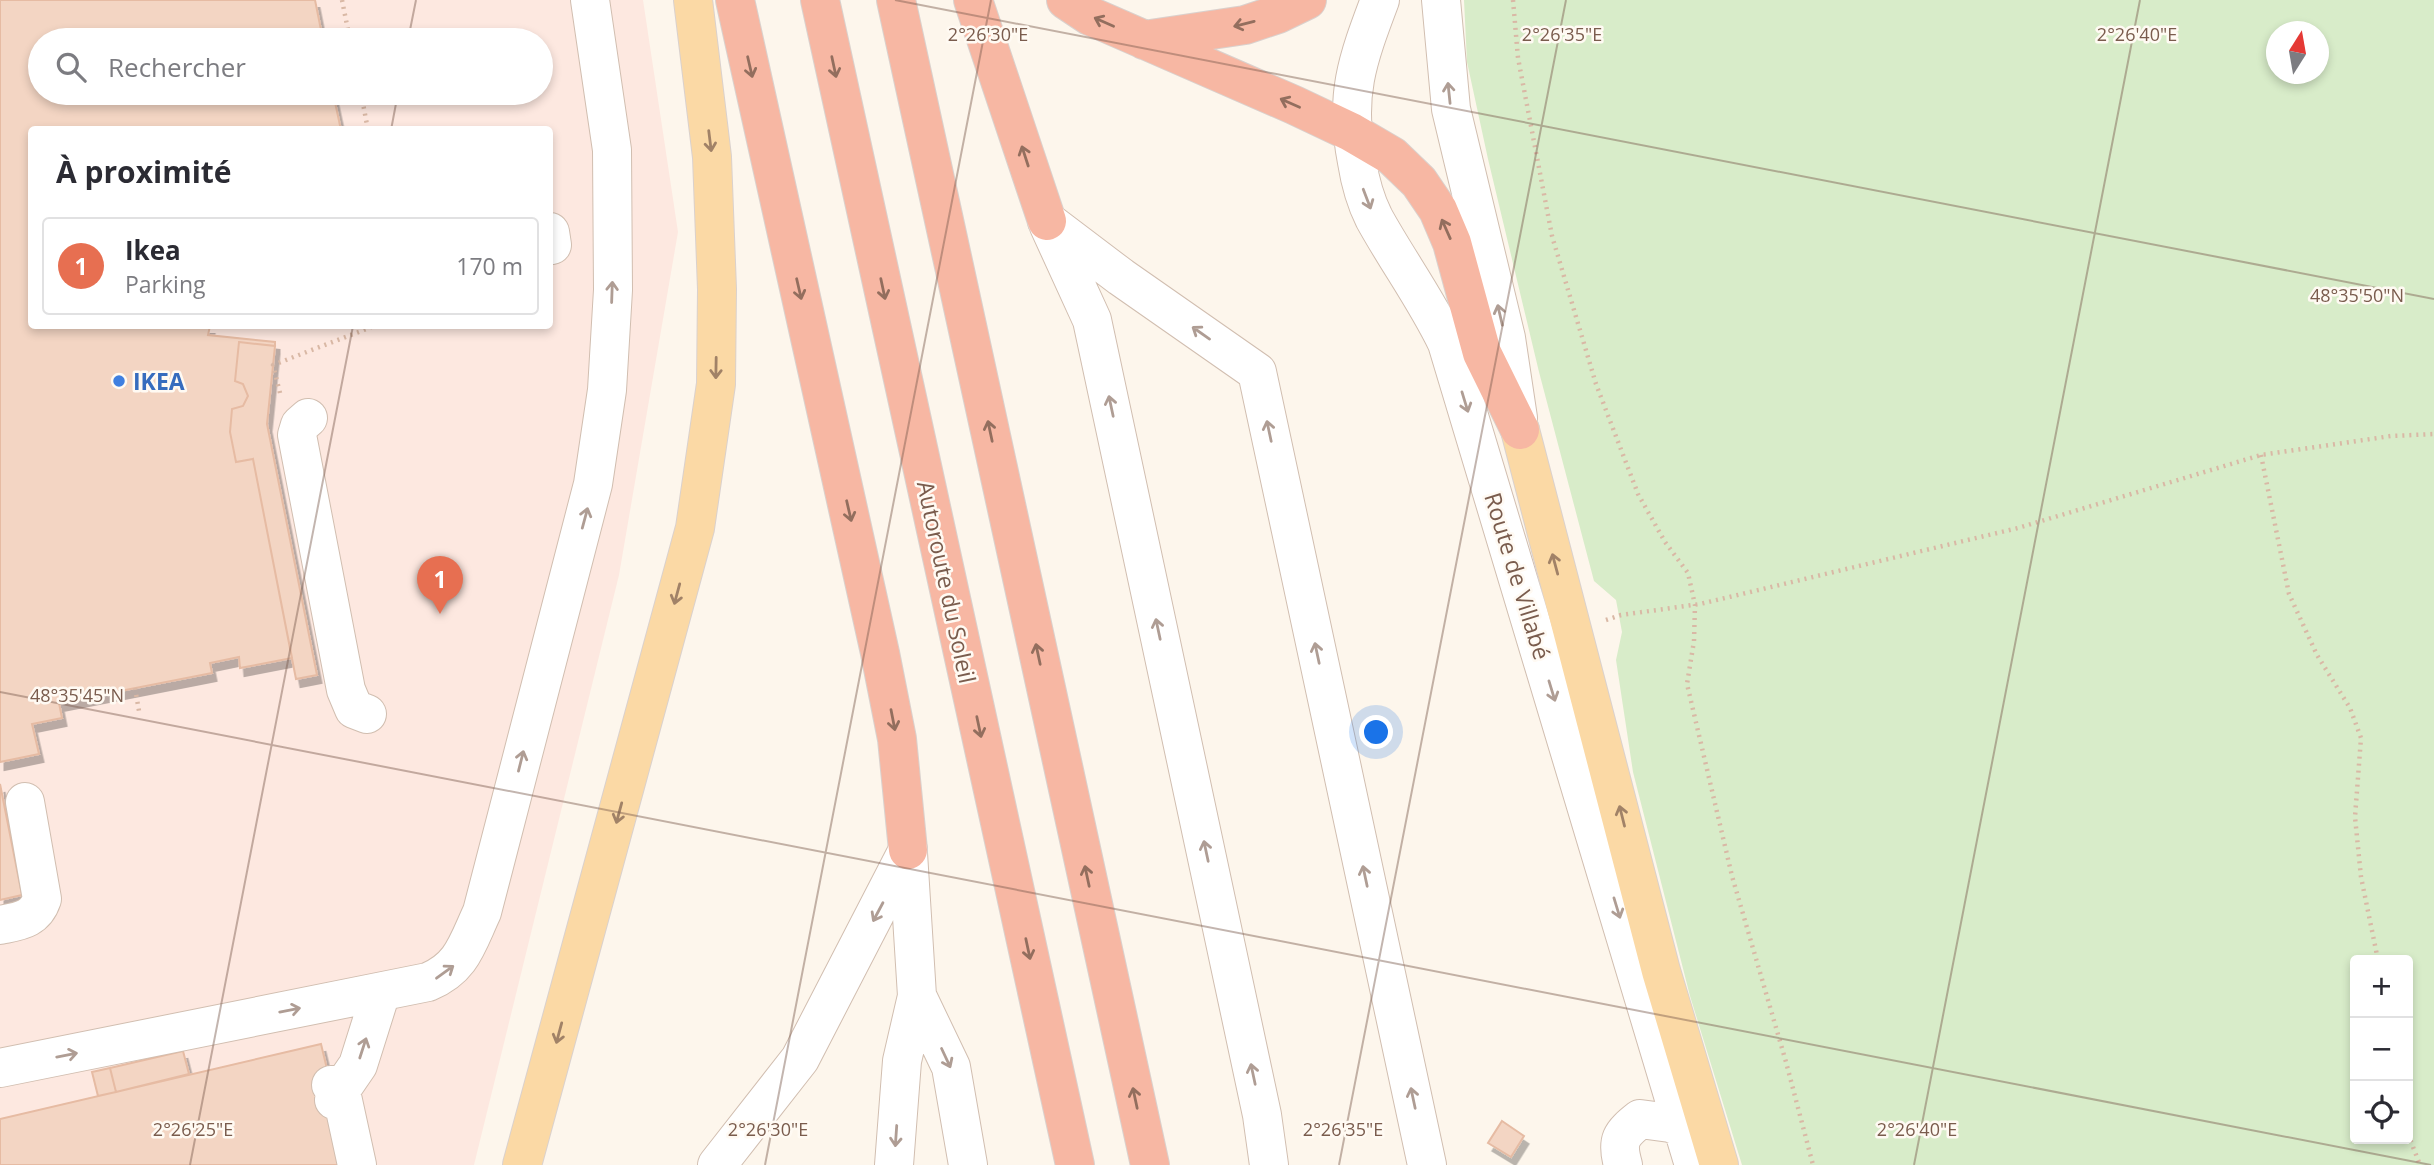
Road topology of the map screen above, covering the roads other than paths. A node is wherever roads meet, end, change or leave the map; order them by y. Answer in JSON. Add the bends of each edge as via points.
{"nodes":[{"id":1,"x":590,"y":0,"type":"edge"},
{"id":2,"x":693,"y":0,"type":"edge"},
{"id":3,"x":735,"y":0,"type":"edge"},
{"id":4,"x":820,"y":0,"type":"edge"},
{"id":5,"x":896,"y":0,"type":"edge"},
{"id":6,"x":973,"y":0,"type":"edge"},
{"id":7,"x":1066,"y":0,"type":"edge"},
{"id":8,"x":1307,"y":0,"type":"edge"},
{"id":9,"x":1380,"y":0,"type":"edge"},
{"id":10,"x":1441,"y":0,"type":"edge"},
{"id":11,"x":1144,"y":40,"type":"junction"},
{"id":12,"x":1351,"y":132,"type":"junction"},
{"id":13,"x":1047,"y":221,"type":"junction"},
{"id":14,"x":308,"y":418,"type":"dead end"},
{"id":15,"x":1520,"y":430,"type":"junction"},
{"id":16,"x":367,"y":714,"type":"dead end"},
{"id":17,"x":24,"y":802,"type":"dead end"},
{"id":18,"x":908,"y":850,"type":"junction"},
{"id":19,"x":0,"y":925,"type":"edge"},
{"id":20,"x":381,"y":992,"type":"junction"},
{"id":21,"x":917,"y":996,"type":"junction"},
{"id":22,"x":0,"y":1068,"type":"edge"},
{"id":23,"x":1262,"y":1115,"type":"junction"},
{"id":24,"x":1683,"y":1128,"type":"junction"},
{"id":25,"x":357,"y":1165,"type":"edge"},
{"id":26,"x":522,"y":1165,"type":"edge"},
{"id":27,"x":717,"y":1165,"type":"edge"},
{"id":28,"x":894,"y":1165,"type":"edge"},
{"id":29,"x":968,"y":1165,"type":"edge"},
{"id":30,"x":1075,"y":1165,"type":"edge"},
{"id":31,"x":1150,"y":1165,"type":"edge"},
{"id":32,"x":1269,"y":1165,"type":"edge"},
{"id":33,"x":1297,"y":1165,"type":"edge"},
{"id":34,"x":1427,"y":1165,"type":"edge"},
{"id":35,"x":1623,"y":1165,"type":"edge"},
{"id":36,"x":1695,"y":1165,"type":"edge"},
{"id":37,"x":1719,"y":1165,"type":"edge"}],
"edges":[{"from":20,"to":1,"type":"street","one_way":true,"via":[[428,982],[452,970],[482,912],[471,902],[529,678],[556,576],[593,484],[587,450],[607,390],[598,356],[602,234],[612,150]]},
{"from":2,"to":26,"type":"main road","one_way":true,"via":[[712,157],[717,289],[716,384],[695,528]]},
{"from":3,"to":18,"type":"highway","one_way":true,"via":[[880,653],[897,739]]},
{"from":4,"to":30,"type":"highway","name":"Autoroute du Soleil","one_way":true},
{"from":31,"to":5,"type":"highway","one_way":true},
{"from":13,"to":6,"type":"highway","one_way":true},
{"from":11,"to":7,"type":"highway","one_way":true},
{"from":8,"to":11,"type":"highway","one_way":true,"via":[[1244,25]]},
{"from":9,"to":12,"type":"street","name":"Route de Villabé","via":[[1356,72]]},
{"from":15,"to":10,"type":"street","name":"Route de Villabé","one_way":true,"via":[[1506,338],[1451,109]]},
{"from":12,"to":11,"type":"highway","one_way":true},
{"from":15,"to":12,"type":"highway","one_way":true,"via":[[1482,353],[1452,243],[1438,210],[1419,182],[1392,156]]},
{"from":12,"to":24,"type":"street","name":"Route de Villabé","one_way":true,"via":[[1361,184],[1373,215],[1447,343]]},
{"from":23,"to":13,"type":"street","one_way":true,"via":[[1092,320]]},
{"from":34,"to":13,"type":"street","one_way":true,"via":[[1257,372]]},
{"from":14,"to":16,"type":"street","via":[[297,435],[319,509],[341,622],[349,697],[354,709]]},
{"from":37,"to":15,"type":"main road","name":"Route de Villabé","one_way":true,"via":[[1661,971]]},
{"from":17,"to":19,"type":"street","via":[[42,899],[25,920]]},
{"from":18,"to":21,"type":"street"},
{"from":18,"to":27,"type":"street","one_way":true,"via":[[800,1059]]},
{"from":22,"to":20,"type":"street","one_way":true},
{"from":25,"to":20,"type":"street","one_way":true,"via":[[340,1090],[335,1085],[332,1092],[358,1065]]},
{"from":21,"to":28,"type":"street","one_way":true,"via":[[902,1061]]},
{"from":21,"to":29,"type":"street","one_way":true,"via":[[951,1067]]},
{"from":23,"to":32,"type":"street"},
{"from":23,"to":33,"type":"street"},
{"from":24,"to":35,"type":"street","via":[[1640,1119],[1623,1135],[1619,1148]]},
{"from":24,"to":36,"type":"street","name":"Route de Villabé"}]}
